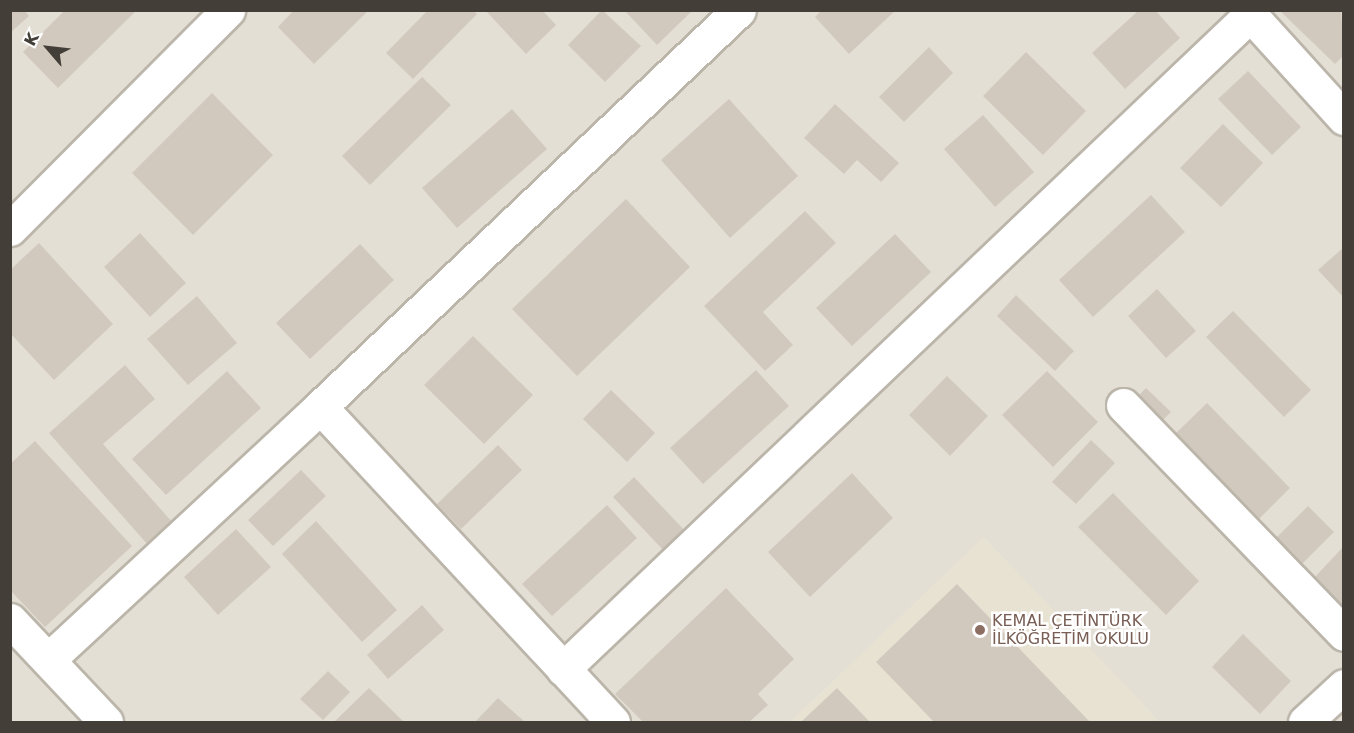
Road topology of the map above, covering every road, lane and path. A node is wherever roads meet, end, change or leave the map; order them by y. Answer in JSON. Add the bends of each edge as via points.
{"nodes":[{"id":1,"x":228,"y":10,"type":"edge"},
{"id":2,"x":739,"y":10,"type":"edge"},
{"id":3,"x":1248,"y":13,"type":"edge"},
{"id":4,"x":1344,"y":118,"type":"edge"},
{"id":5,"x":10,"y":229,"type":"edge"},
{"id":6,"x":1123,"y":405,"type":"dead end"},
{"id":7,"x":320,"y":407,"type":"junction"},
{"id":8,"x":10,"y":620,"type":"edge"},
{"id":9,"x":1344,"y":634,"type":"edge"},
{"id":10,"x":48,"y":660,"type":"junction"},
{"id":11,"x":563,"y":669,"type":"junction"},
{"id":12,"x":1344,"y":686,"type":"edge"},
{"id":13,"x":106,"y":723,"type":"edge"},
{"id":14,"x":614,"y":723,"type":"edge"},
{"id":15,"x":1305,"y":723,"type":"edge"}],
"edges":[{"from":1,"to":5,"type":"street"},
{"from":2,"to":7,"type":"street"},
{"from":3,"to":4,"type":"street"},
{"from":3,"to":11,"type":"street"},
{"from":6,"to":9,"type":"street"},
{"from":7,"to":10,"type":"street"},
{"from":7,"to":11,"type":"street"},
{"from":8,"to":10,"type":"street"},
{"from":10,"to":13,"type":"street"},
{"from":11,"to":14,"type":"street"},
{"from":12,"to":15,"type":"street"}]}
